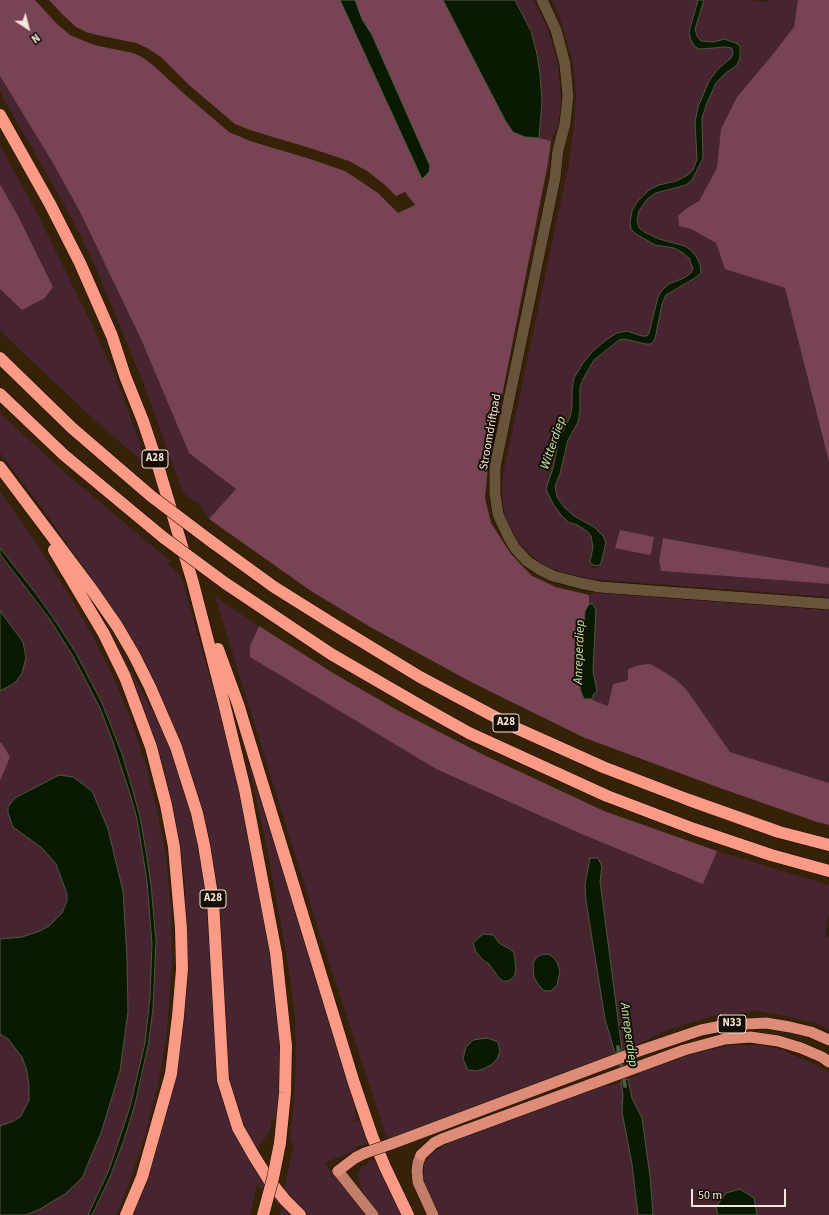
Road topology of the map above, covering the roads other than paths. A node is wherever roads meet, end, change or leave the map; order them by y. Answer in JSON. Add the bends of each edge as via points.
{"nodes":[{"id":1,"x":542,"y":0,"type":"edge"},
{"id":2,"x":0,"y":115,"type":"edge"},
{"id":3,"x":0,"y":358,"type":"edge"},
{"id":4,"x":0,"y":394,"type":"edge"},
{"id":5,"x":0,"y":467,"type":"edge"},
{"id":6,"x":27,"y":504,"type":"junction"},
{"id":7,"x":193,"y":583,"type":"junction"},
{"id":8,"x":829,"y":604,"type":"edge"},
{"id":9,"x":829,"y":845,"type":"edge"},
{"id":10,"x":829,"y":871,"type":"edge"},
{"id":11,"x":829,"y":1040,"type":"edge"},
{"id":12,"x":829,"y":1062,"type":"edge"},
{"id":13,"x":421,"y":1155,"type":"joint"},
{"id":14,"x":338,"y":1171,"type":"joint"},
{"id":15,"x":126,"y":1215,"type":"edge"},
{"id":16,"x":263,"y":1215,"type":"edge"},
{"id":17,"x":300,"y":1215,"type":"edge"},
{"id":18,"x":372,"y":1215,"type":"edge"},
{"id":19,"x":408,"y":1215,"type":"edge"},
{"id":20,"x":433,"y":1215,"type":"edge"}],
"edges":[{"from":1,"to":8,"type":"street","name":"Stroomdriftpad","via":[[556,30],[566,64],[568,96],[555,178],[495,467],[498,514],[508,536],[527,561],[539,569],[553,576],[580,583],[600,587]]},
{"from":2,"to":7,"type":"highway","number":"A28","via":[[80,263],[112,336],[158,466]]},
{"from":3,"to":9,"type":"highway","number":"A28","bridge":true,"via":[[72,428],[151,496],[274,586],[344,632],[420,677],[516,728],[603,767],[779,832]]},
{"from":4,"to":10,"type":"highway","number":"A28","bridge":true,"via":[[64,455],[164,538],[225,583],[331,654],[398,694],[470,733],[607,796],[694,829]]},
{"from":5,"to":6,"type":"highway","number":"A28"},
{"from":6,"to":15,"type":"highway","number":"A28","via":[[104,634],[125,677],[151,747],[174,847],[182,969],[171,1074],[142,1177]]},
{"from":6,"to":17,"type":"highway","number":"A28","via":[[117,626],[150,687],[176,747],[197,813],[213,901],[224,1080],[238,1128],[282,1196]]},
{"from":7,"to":16,"type":"highway","number":"A28","bridge":true,"via":[[245,790],[276,953],[286,1046],[285,1093],[280,1143]]},
{"from":7,"to":19,"type":"highway","number":"A28","via":[[238,704],[372,1136]]},
{"from":11,"to":14,"type":"highway","number":"N33","bridge":true,"via":[[811,1032],[766,1023],[726,1025],[701,1030],[365,1153]]},
{"from":12,"to":13,"type":"highway","number":"N33","via":[[801,1048],[778,1041],[750,1037],[725,1039],[684,1050],[442,1139]]},
{"from":13,"to":20,"type":"main road","via":[[417,1171],[418,1182]]},
{"from":14,"to":18,"type":"main road"}]}
